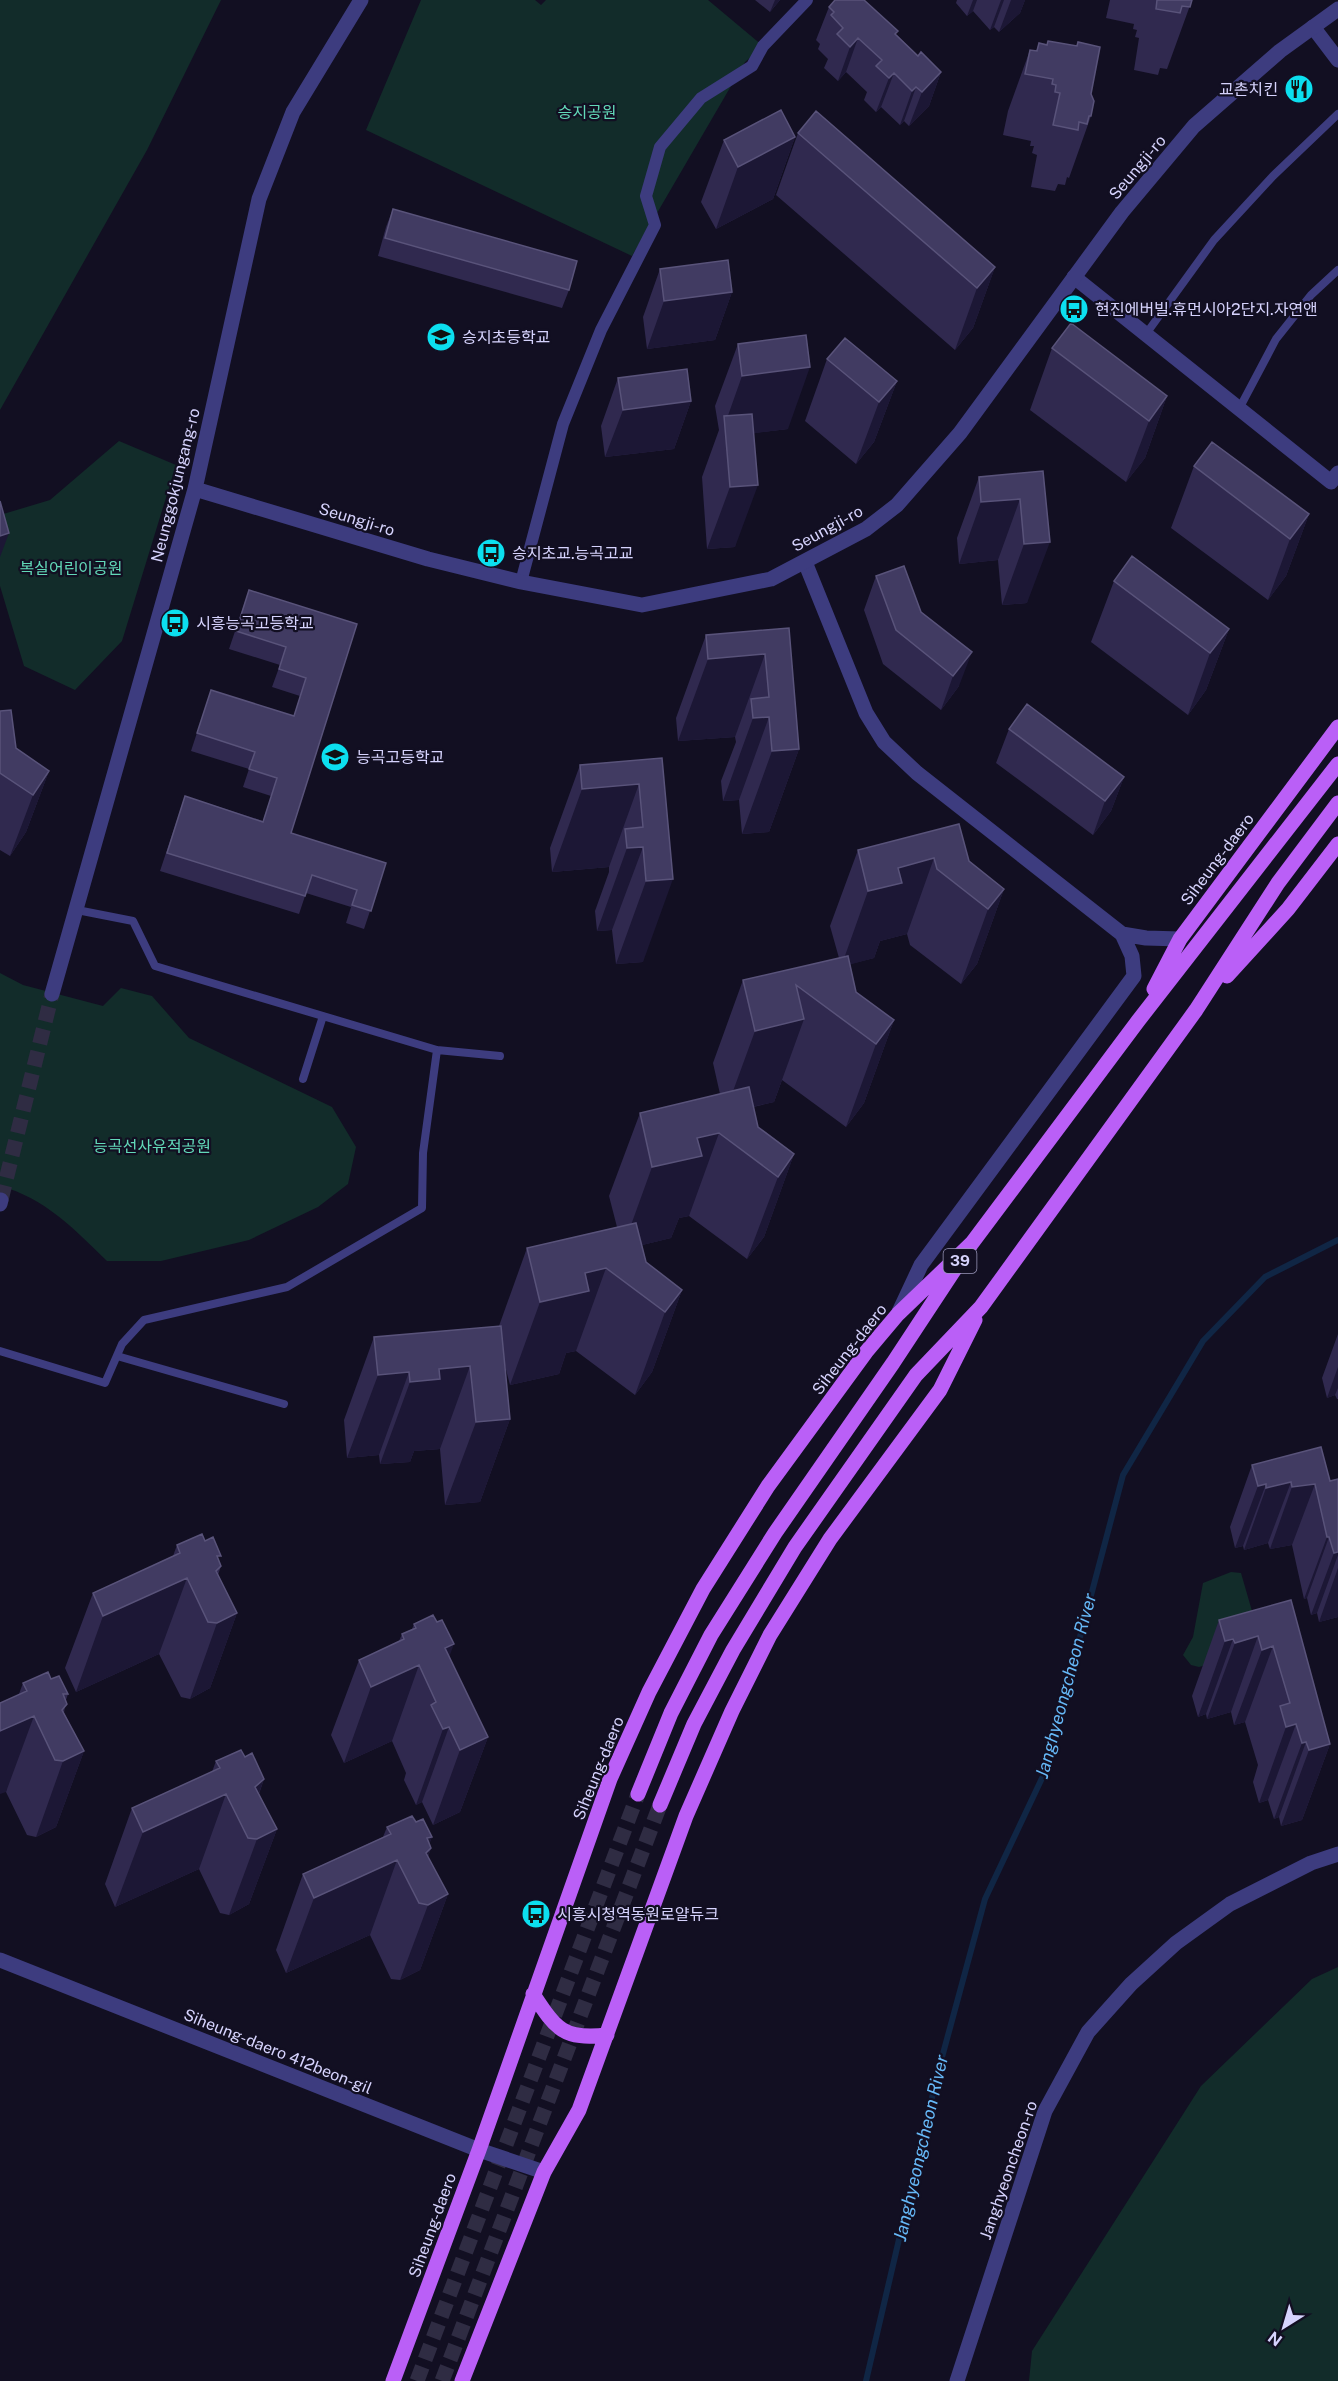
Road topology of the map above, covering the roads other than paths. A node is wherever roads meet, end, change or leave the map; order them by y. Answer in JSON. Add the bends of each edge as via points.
{"nodes":[{"id":1,"x":361,"y":0,"type":"edge"},
{"id":2,"x":807,"y":0,"type":"edge"},
{"id":3,"x":1338,"y":9,"type":"edge"},
{"id":4,"x":1313,"y":27,"type":"junction"},
{"id":5,"x":1338,"y":60,"type":"edge"},
{"id":6,"x":1338,"y":114,"type":"edge"},
{"id":7,"x":1338,"y":270,"type":"edge"},
{"id":8,"x":1074,"y":277,"type":"junction"},
{"id":9,"x":1146,"y":334,"type":"junction"},
{"id":10,"x":1239,"y":409,"type":"junction"},
{"id":11,"x":1338,"y":473,"type":"edge"},
{"id":12,"x":195,"y":489,"type":"junction"},
{"id":13,"x":805,"y":562,"type":"junction"},
{"id":14,"x":521,"y":582,"type":"junction"},
{"id":15,"x":1338,"y":727,"type":"edge"},
{"id":16,"x":1338,"y":764,"type":"edge"},
{"id":17,"x":1338,"y":804,"type":"edge"},
{"id":18,"x":1338,"y":844,"type":"edge"},
{"id":19,"x":77,"y":910,"type":"junction"},
{"id":20,"x":1122,"y":934,"type":"junction"},
{"id":21,"x":1180,"y":939,"type":"junction"},
{"id":22,"x":52,"y":994,"type":"tunnel mouth"},
{"id":23,"x":1196,"y":1010,"type":"junction"},
{"id":24,"x":323,"y":1016,"type":"junction"},
{"id":25,"x":1138,"y":1021,"type":"junction"},
{"id":26,"x":437,"y":1050,"type":"junction"},
{"id":27,"x":500,"y":1056,"type":"dead end"},
{"id":28,"x":303,"y":1079,"type":"dead end"},
{"id":29,"x":972,"y":1243,"type":"junction"},
{"id":30,"x":981,"y":1307,"type":"junction"},
{"id":31,"x":898,"y":1314,"type":"junction"},
{"id":32,"x":0,"y":1351,"type":"edge"},
{"id":33,"x":117,"y":1356,"type":"junction"},
{"id":34,"x":284,"y":1404,"type":"dead end"},
{"id":35,"x":638,"y":1794,"type":"tunnel mouth"},
{"id":36,"x":660,"y":1805,"type":"tunnel mouth"},
{"id":37,"x":1338,"y":1854,"type":"edge"},
{"id":38,"x":0,"y":1960,"type":"edge"},
{"id":39,"x":533,"y":1994,"type":"junction"},
{"id":40,"x":607,"y":2035,"type":"junction"},
{"id":41,"x":479,"y":2150,"type":"junction"},
{"id":42,"x":544,"y":2172,"type":"junction"},
{"id":43,"x":393,"y":2381,"type":"edge"},
{"id":44,"x":462,"y":2381,"type":"edge"},
{"id":45,"x":957,"y":2381,"type":"edge"}],
"edges":[{"from":1,"to":12,"type":"street","name":"Neunggokjungang-ro","via":[[293,112],[259,199]]},
{"from":2,"to":14,"type":"street","via":[[763,46],[752,66],[701,98],[660,147],[646,196],[655,225],[601,330],[563,424]]},
{"from":3,"to":4,"type":"street","name":"Seungji-ro"},
{"from":4,"to":5,"type":"street"},
{"from":4,"to":8,"type":"street","name":"Seungji-ro","via":[[1194,126]]},
{"from":6,"to":9,"type":"lane","via":[[1214,240]]},
{"from":7,"to":10,"type":"lane","via":[[1311,295],[1276,339]]},
{"from":8,"to":9,"type":"street"},
{"from":8,"to":13,"type":"street","name":"Seungji-ro","via":[[960,433],[897,505],[866,529]]},
{"from":9,"to":10,"type":"street"},
{"from":10,"to":11,"type":"street","via":[[1331,482]]},
{"from":12,"to":14,"type":"street","name":"Seungji-ro","via":[[429,559]]},
{"from":12,"to":19,"type":"street","name":"Neunggokjungang-ro"},
{"from":13,"to":14,"type":"street","name":"Seungji-ro","via":[[771,579],[642,605]]},
{"from":13,"to":20,"type":"street","via":[[866,713],[884,742],[917,773]]},
{"from":15,"to":21,"type":"main road","name":"Siheung-daero"},
{"from":16,"to":25,"type":"main road","name":"Siheung-daero","number":"39"},
{"from":17,"to":23,"type":"main road","number":"39","via":[[1278,883]]},
{"from":18,"to":23,"type":"main road","via":[[1288,909]]},
{"from":19,"to":22,"type":"street","name":"Neunggokjungang-ro"},
{"from":19,"to":24,"type":"lane","via":[[133,921],[155,966]]},
{"from":20,"to":21,"type":"street"},
{"from":20,"to":31,"type":"street","via":[[1132,956],[1134,976],[921,1265]]},
{"from":21,"to":25,"type":"main road","name":"Siheung-daero"},
{"from":23,"to":30,"type":"main road","number":"39"},
{"from":24,"to":26,"type":"lane"},
{"from":24,"to":28,"type":"lane"},
{"from":25,"to":29,"type":"main road","name":"Siheung-daero","number":"39"},
{"from":26,"to":27,"type":"lane"},
{"from":26,"to":33,"type":"lane","via":[[423,1153],[422,1208],[287,1287],[144,1320],[122,1344]]},
{"from":29,"to":31,"type":"main road","name":"Siheung-daero"},
{"from":29,"to":35,"type":"main road","name":"Siheung-daero","number":"39","via":[[774,1533],[711,1635],[671,1713]]},
{"from":30,"to":36,"type":"main road","number":"39","via":[[916,1375],[795,1547],[694,1724]]},
{"from":30,"to":40,"type":"main road","via":[[940,1390],[830,1539],[770,1635],[686,1816]]},
{"from":31,"to":39,"type":"main road","name":"Siheung-daero","via":[[768,1486],[703,1589],[649,1692],[610,1779]]},
{"from":32,"to":33,"type":"lane","via":[[105,1383]]},
{"from":33,"to":34,"type":"lane"},
{"from":37,"to":45,"type":"street","name":"Janghyeoncheon-ro","via":[[1311,1863],[1230,1904],[1168,1950],[1088,2032],[1045,2111]]},
{"from":38,"to":41,"type":"street","name":"Siheung-daero 412beon-gil"},
{"from":39,"to":40,"type":"main road","via":[[561,2030],[582,2038]]},
{"from":39,"to":41,"type":"main road","name":"Siheung-daero"},
{"from":40,"to":42,"type":"main road","via":[[579,2110]]},
{"from":41,"to":42,"type":"street","name":"Siheung-daero 412beon-gil"},
{"from":41,"to":43,"type":"main road","name":"Siheung-daero"},
{"from":42,"to":44,"type":"main road"}]}
